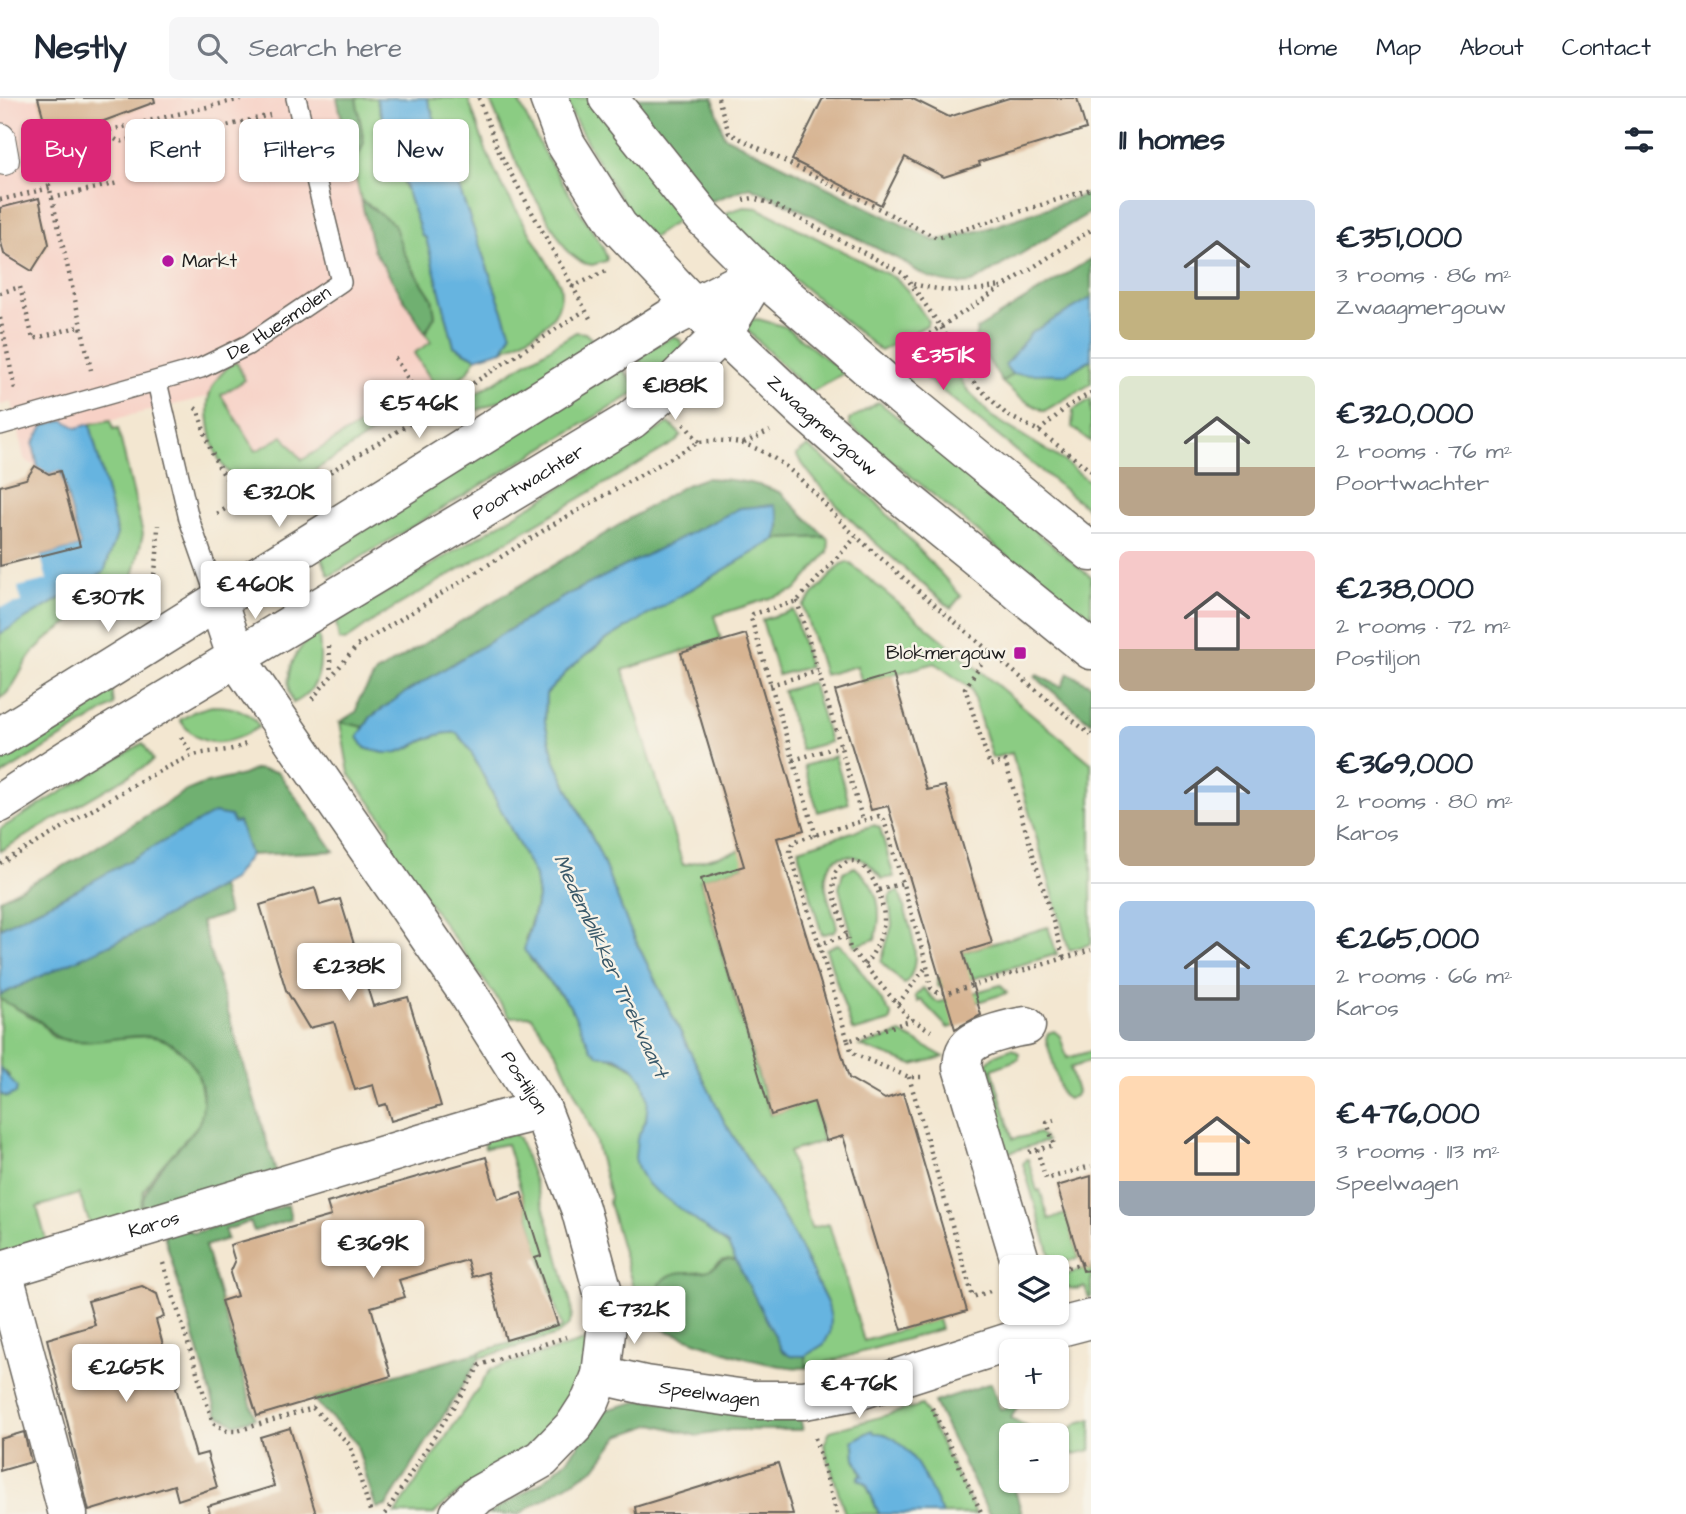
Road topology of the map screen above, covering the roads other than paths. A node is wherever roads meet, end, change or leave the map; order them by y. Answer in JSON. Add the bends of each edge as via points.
{"nodes":[{"id":1,"x":549,"y":98,"type":"edge"},
{"id":2,"x":608,"y":98,"type":"edge"},
{"id":3,"x":297,"y":103,"type":"edge"},
{"id":4,"x":759,"y":273,"type":"junction"},
{"id":5,"x":695,"y":307,"type":"junction"},
{"id":6,"x":723,"y":333,"type":"junction"},
{"id":7,"x":157,"y":382,"type":"junction"},
{"id":8,"x":0,"y":425,"type":"edge"},
{"id":9,"x":1091,"y":552,"type":"edge"},
{"id":10,"x":218,"y":602,"type":"junction"},
{"id":11,"x":1091,"y":650,"type":"edge"},
{"id":12,"x":237,"y":659,"type":"junction"},
{"id":13,"x":0,"y":737,"type":"edge"},
{"id":14,"x":0,"y":803,"type":"edge"},
{"id":15,"x":1026,"y":1026,"type":"dead end"},
{"id":16,"x":542,"y":1110,"type":"junction"},
{"id":17,"x":1006,"y":1255,"type":"edge"},
{"id":18,"x":1091,"y":1319,"type":"edge"},
{"id":19,"x":1069,"y":1320,"type":"edge"},
{"id":20,"x":1031,"y":1325,"type":"edge"},
{"id":21,"x":601,"y":1375,"type":"junction"},
{"id":22,"x":68,"y":1514,"type":"edge"},
{"id":23,"x":458,"y":1514,"type":"edge"}],
"edges":[{"from":1,"to":5,"type":"street","name":"Zwaagmergouw","via":[[566,144],[618,226]]},
{"from":2,"to":4,"type":"street","via":[[704,218]]},
{"from":3,"to":7,"type":"lane","name":"De Huesmolen","via":[[341,282],[248,345],[201,368]]},
{"from":4,"to":5,"type":"street"},
{"from":4,"to":6,"type":"street","name":"Poortwachter"},
{"from":4,"to":9,"type":"street"},
{"from":5,"to":6,"type":"street","name":"Zwaagmergouw"},
{"from":5,"to":10,"type":"street"},
{"from":6,"to":11,"type":"street","name":"Zwaagmergouw","via":[[904,498]]},
{"from":6,"to":12,"type":"street","name":"Poortwachter","via":[[631,420]]},
{"from":7,"to":8,"type":"lane","name":"De Huesmolen"},
{"from":7,"to":10,"type":"lane","via":[[189,519]]},
{"from":10,"to":12,"type":"street","name":"Postiljon"},
{"from":10,"to":13,"type":"street"},
{"from":12,"to":14,"type":"street","name":"Poortwachter"},
{"from":12,"to":16,"type":"street","name":"Postiljon","via":[[469,995]]},
{"from":15,"to":17,"type":"street","via":[[976,1041],[964,1059],[991,1163]]},
{"from":16,"to":21,"type":"street","name":"Postiljon","via":[[580,1208],[606,1303]]},
{"from":16,"to":22,"type":"street","name":"Karos","via":[[9,1268],[7,1286]]},
{"from":18,"to":19,"type":"street","name":"Speelwagen"},
{"from":20,"to":21,"type":"street","name":"Speelwagen","via":[[916,1372],[860,1390],[804,1400],[752,1400]]},
{"from":21,"to":23,"type":"street","name":"Postiljon","via":[[575,1425],[542,1459],[478,1495]]}]}
